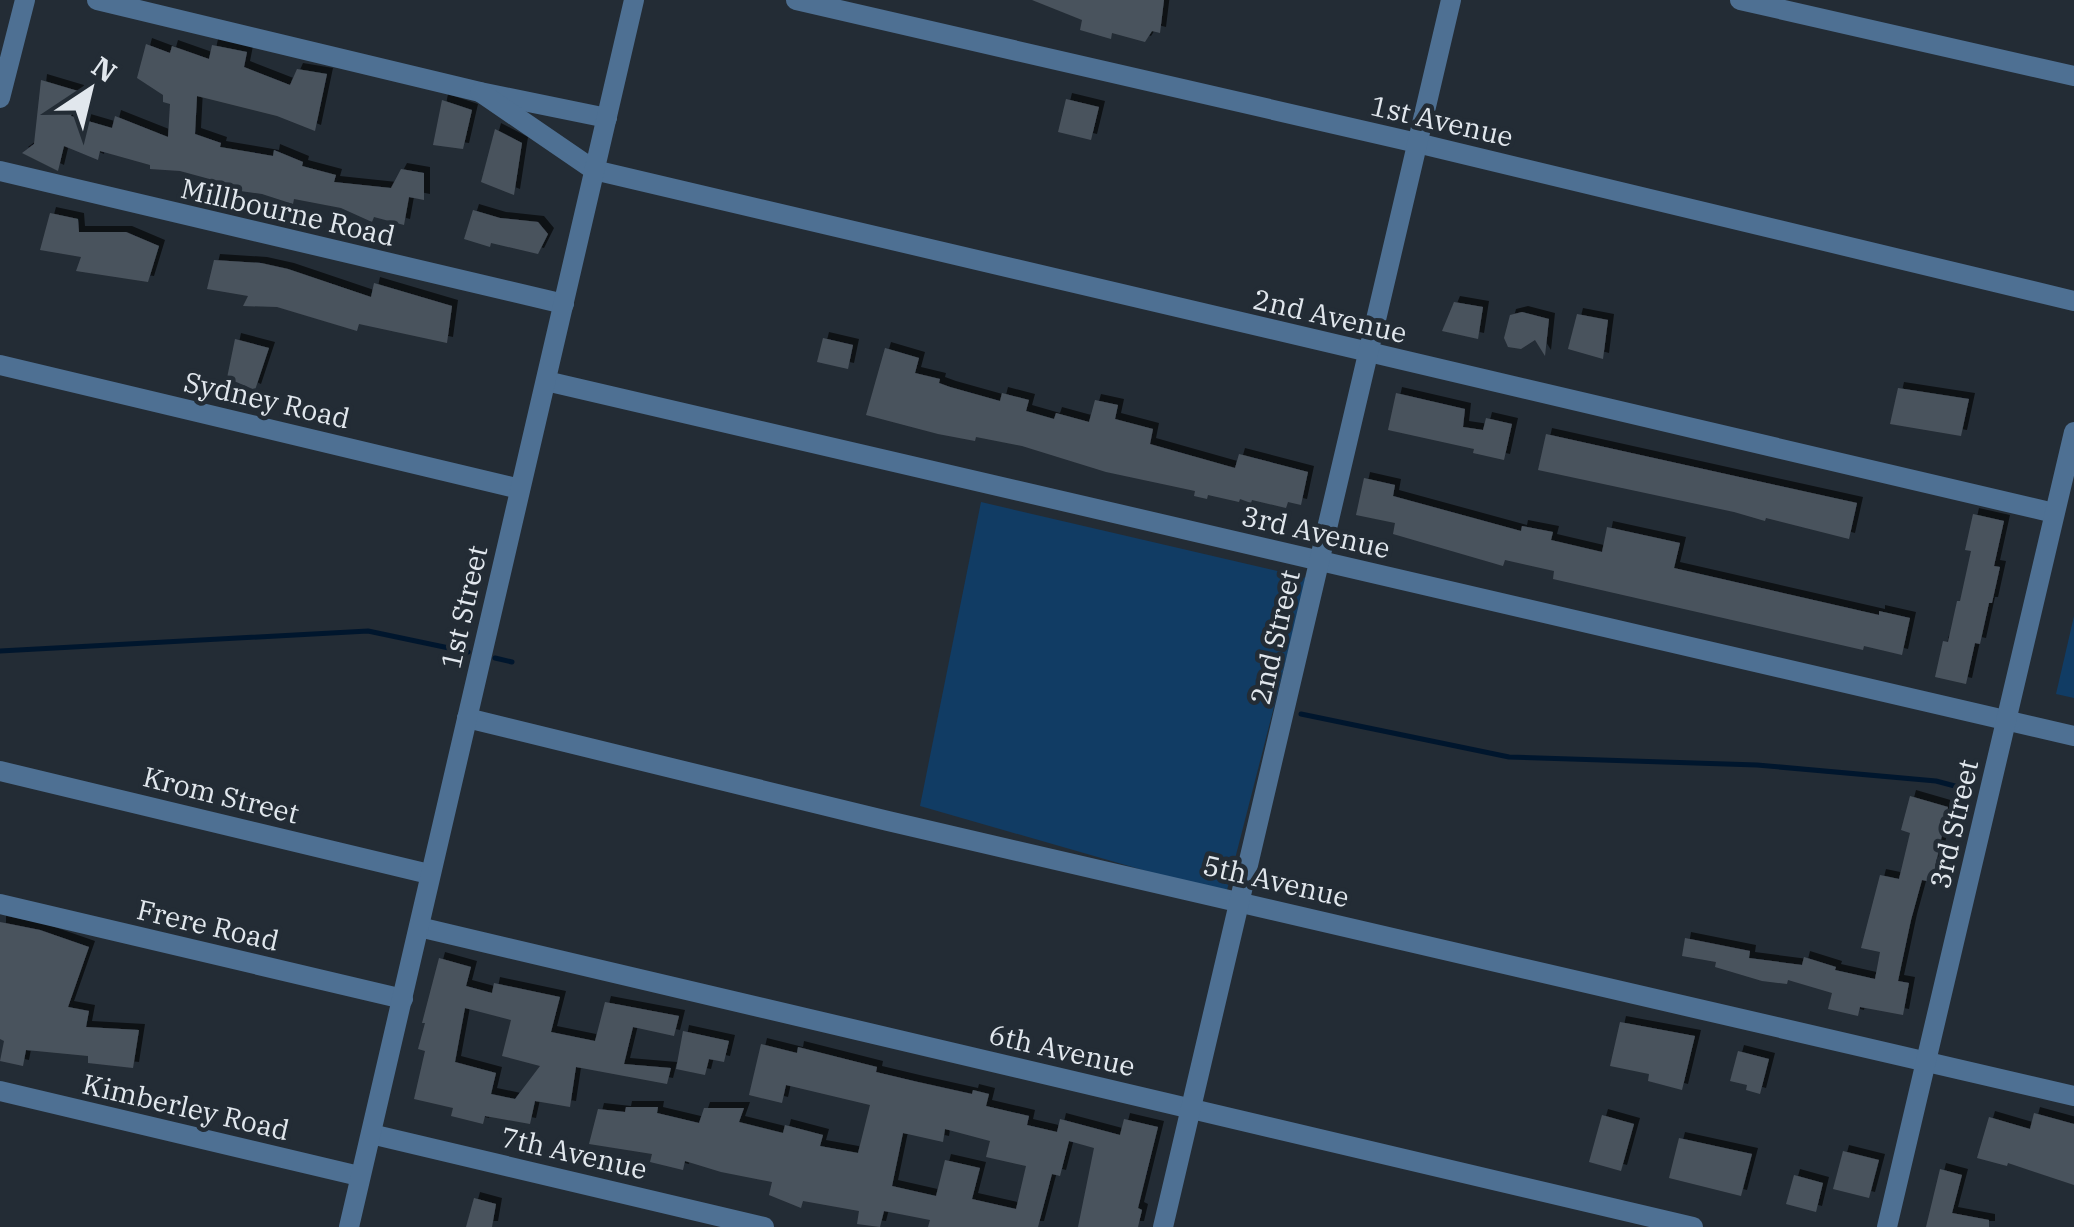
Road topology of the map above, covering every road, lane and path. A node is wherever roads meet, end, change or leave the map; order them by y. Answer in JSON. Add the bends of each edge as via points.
{"nodes":[{"id":1,"x":24,"y":0,"type":"edge"},
{"id":2,"x":96,"y":0,"type":"edge"},
{"id":3,"x":634,"y":0,"type":"edge"},
{"id":4,"x":796,"y":0,"type":"edge"},
{"id":5,"x":1452,"y":0,"type":"edge"},
{"id":6,"x":1740,"y":0,"type":"edge"},
{"id":7,"x":2074,"y":76,"type":"edge"},
{"id":8,"x":480,"y":92,"type":"junction"},
{"id":9,"x":0,"y":98,"type":"edge"},
{"id":10,"x":607,"y":118,"type":"junction"},
{"id":11,"x":1417,"y":144,"type":"junction"},
{"id":12,"x":594,"y":170,"type":"junction"},
{"id":13,"x":0,"y":171,"type":"edge"},
{"id":14,"x":2074,"y":301,"type":"edge"},
{"id":15,"x":564,"y":304,"type":"junction"},
{"id":16,"x":1370,"y":354,"type":"junction"},
{"id":17,"x":0,"y":365,"type":"edge"},
{"id":18,"x":546,"y":381,"type":"junction"},
{"id":19,"x":2074,"y":432,"type":"edge"},
{"id":20,"x":520,"y":489,"type":"junction"},
{"id":21,"x":2054,"y":513,"type":"junction"},
{"id":22,"x":1320,"y":562,"type":"junction"},
{"id":23,"x":466,"y":718,"type":"junction"},
{"id":24,"x":2007,"y":721,"type":"junction"},
{"id":25,"x":2074,"y":736,"type":"edge"},
{"id":26,"x":0,"y":770,"type":"edge"},
{"id":27,"x":430,"y":874,"type":"junction"},
{"id":28,"x":1241,"y":900,"type":"junction"},
{"id":29,"x":0,"y":904,"type":"edge"},
{"id":30,"x":419,"y":927,"type":"junction"},
{"id":31,"x":403,"y":999,"type":"junction"},
{"id":32,"x":1927,"y":1061,"type":"junction"},
{"id":33,"x":0,"y":1090,"type":"edge"},
{"id":34,"x":2074,"y":1096,"type":"edge"},
{"id":35,"x":1190,"y":1108,"type":"junction"},
{"id":36,"x":371,"y":1134,"type":"junction"},
{"id":37,"x":360,"y":1176,"type":"junction"},
{"id":38,"x":348,"y":1227,"type":"edge"},
{"id":39,"x":764,"y":1227,"type":"edge"},
{"id":40,"x":1163,"y":1227,"type":"edge"},
{"id":41,"x":1693,"y":1227,"type":"edge"},
{"id":42,"x":1887,"y":1227,"type":"edge"}],
"edges":[{"from":1,"to":9,"type":"street"},
{"from":2,"to":8,"type":"street"},
{"from":3,"to":10,"type":"street","name":"1st Street"},
{"from":4,"to":11,"type":"street","name":"1st Avenue"},
{"from":5,"to":11,"type":"street","name":"2nd Street"},
{"from":6,"to":7,"type":"street"},
{"from":8,"to":10,"type":"street"},
{"from":8,"to":12,"type":"street"},
{"from":10,"to":12,"type":"street","name":"1st Street"},
{"from":11,"to":14,"type":"street","name":"1st Avenue"},
{"from":11,"to":16,"type":"street","name":"2nd Street"},
{"from":12,"to":15,"type":"street","name":"1st Street"},
{"from":12,"to":16,"type":"street","name":"2nd Avenue"},
{"from":13,"to":15,"type":"street","name":"Millbourne Road"},
{"from":15,"to":18,"type":"street","name":"1st Street"},
{"from":16,"to":21,"type":"street","name":"2nd Avenue"},
{"from":16,"to":22,"type":"street","name":"2nd Street"},
{"from":17,"to":20,"type":"street","name":"Sydney Road"},
{"from":18,"to":20,"type":"street","name":"1st Street"},
{"from":18,"to":22,"type":"street","name":"3rd Avenue"},
{"from":19,"to":21,"type":"street","name":"3rd Street"},
{"from":20,"to":23,"type":"street","name":"1st Street"},
{"from":21,"to":24,"type":"street","name":"3rd Street"},
{"from":22,"to":24,"type":"street","name":"3rd Avenue"},
{"from":22,"to":28,"type":"street","name":"2nd Street"},
{"from":23,"to":27,"type":"street","name":"1st Street"},
{"from":23,"to":28,"type":"street","name":"5th Avenue"},
{"from":24,"to":25,"type":"street","name":"3rd Avenue"},
{"from":24,"to":32,"type":"street","name":"3rd Street"},
{"from":26,"to":27,"type":"street","name":"Krom Street"},
{"from":27,"to":30,"type":"street","name":"1st Street"},
{"from":28,"to":32,"type":"street","name":"5th Avenue"},
{"from":28,"to":35,"type":"street","name":"2nd Street"},
{"from":29,"to":31,"type":"street","name":"Frere Road"},
{"from":30,"to":31,"type":"street","name":"1st Street"},
{"from":30,"to":35,"type":"street","name":"6th Avenue"},
{"from":31,"to":36,"type":"street","name":"1st Street"},
{"from":32,"to":34,"type":"street","name":"5th Avenue"},
{"from":32,"to":42,"type":"street","name":"3rd Street"},
{"from":33,"to":37,"type":"street","name":"Kimberley Road"},
{"from":35,"to":40,"type":"street","name":"2nd Street"},
{"from":35,"to":41,"type":"street","name":"6th Avenue"},
{"from":36,"to":37,"type":"street","name":"1st Street"},
{"from":36,"to":39,"type":"street","name":"7th Avenue"},
{"from":37,"to":38,"type":"street","name":"1st Street"}]}
